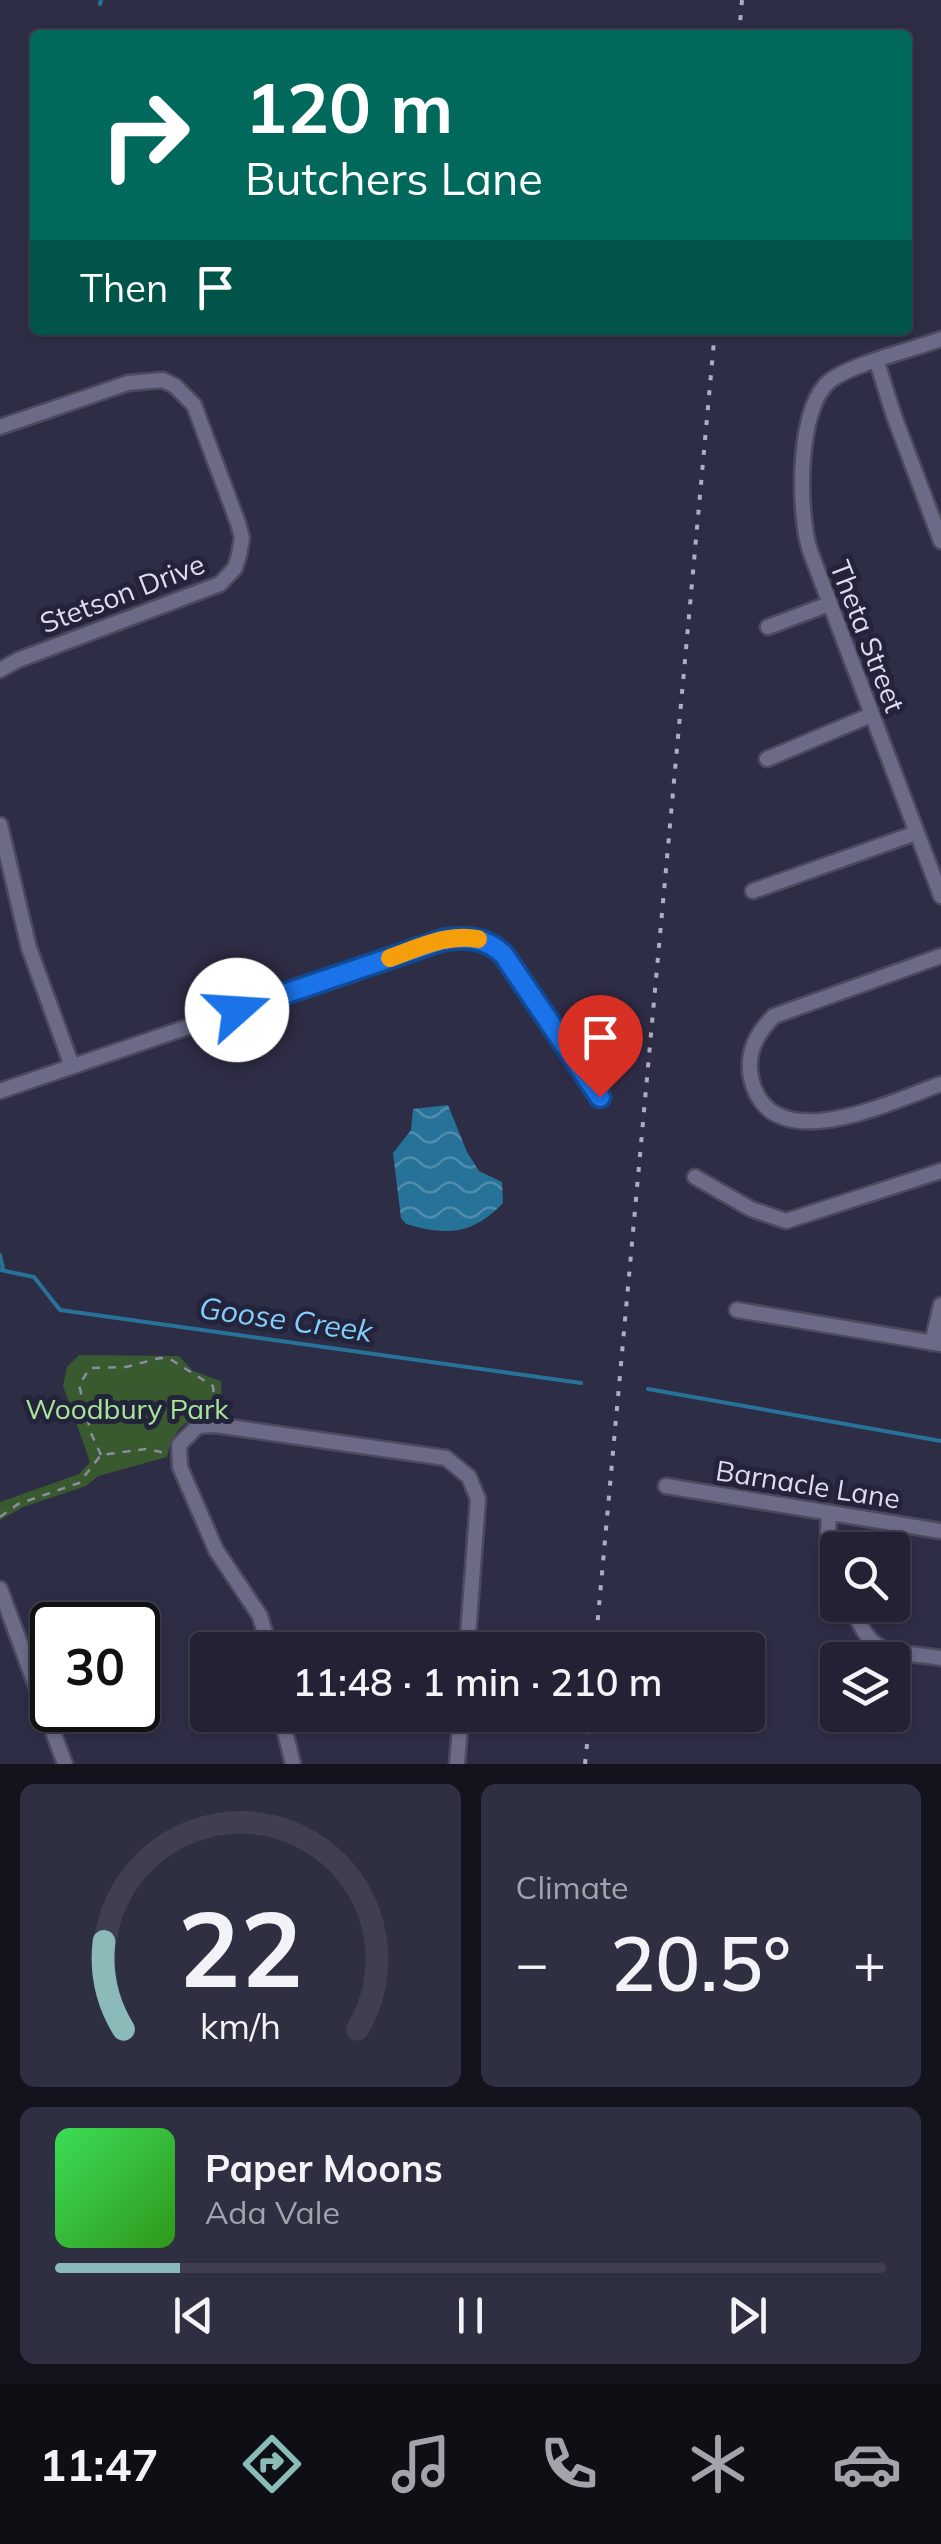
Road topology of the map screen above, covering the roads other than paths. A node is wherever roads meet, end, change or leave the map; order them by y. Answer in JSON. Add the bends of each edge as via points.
{"nodes":[{"id":1,"x":941,"y":339,"type":"edge"},
{"id":2,"x":878,"y":362,"type":"junction"},
{"id":3,"x":0,"y":427,"type":"edge"},
{"id":4,"x":941,"y":541,"type":"edge"},
{"id":5,"x":829,"y":604,"type":"junction"},
{"id":6,"x":768,"y":627,"type":"dead end"},
{"id":7,"x":0,"y":670,"type":"edge"},
{"id":8,"x":871,"y":715,"type":"junction"},
{"id":9,"x":766,"y":760,"type":"dead end"},
{"id":10,"x":0,"y":825,"type":"edge"},
{"id":11,"x":916,"y":833,"type":"junction"},
{"id":12,"x":753,"y":891,"type":"dead end"},
{"id":13,"x":941,"y":896,"type":"edge"},
{"id":14,"x":941,"y":956,"type":"edge"},
{"id":15,"x":72,"y":1066,"type":"junction"},
{"id":16,"x":941,"y":1084,"type":"edge"},
{"id":17,"x":0,"y":1091,"type":"edge"},
{"id":18,"x":600,"y":1097,"type":"dead end"},
{"id":19,"x":941,"y":1171,"type":"edge"},
{"id":20,"x":695,"y":1177,"type":"dead end"},
{"id":21,"x":941,"y":1305,"type":"edge"},
{"id":22,"x":736,"y":1310,"type":"dead end"},
{"id":23,"x":937,"y":1343,"type":"edge"},
{"id":24,"x":666,"y":1486,"type":"dead end"},
{"id":25,"x":830,"y":1514,"type":"junction"},
{"id":26,"x":941,"y":1531,"type":"edge"},
{"id":27,"x":828,"y":1532,"type":"edge"},
{"id":28,"x":0,"y":1589,"type":"edge"},
{"id":29,"x":858,"y":1622,"type":"edge"},
{"id":30,"x":265,"y":1632,"type":"edge"},
{"id":31,"x":467,"y":1632,"type":"edge"},
{"id":32,"x":941,"y":1658,"type":"edge"},
{"id":33,"x":285,"y":1732,"type":"edge"},
{"id":34,"x":460,"y":1732,"type":"edge"},
{"id":35,"x":64,"y":1764,"type":"edge"},
{"id":36,"x":293,"y":1764,"type":"edge"},
{"id":37,"x":457,"y":1764,"type":"edge"}],
"edges":[{"from":1,"to":2,"type":"street"},
{"from":2,"to":4,"type":"street"},
{"from":2,"to":5,"type":"street","name":"Theta Street","via":[[836,377],[814,398],[810,416],[800,510]]},
{"from":3,"to":7,"type":"street","name":"Stetson Drive","via":[[128,383],[171,384],[194,405],[241,544],[234,568],[204,593]]},
{"from":5,"to":6,"type":"street"},
{"from":5,"to":8,"type":"street","name":"Theta Street"},
{"from":8,"to":9,"type":"street"},
{"from":8,"to":11,"type":"street","name":"Theta Street"},
{"from":10,"to":15,"type":"street","via":[[29,948]]},
{"from":11,"to":12,"type":"street"},
{"from":11,"to":13,"type":"street","name":"Theta Street"},
{"from":14,"to":16,"type":"street","via":[[774,1016],[756,1036],[750,1068],[768,1107],[799,1122],[851,1115]]},
{"from":15,"to":17,"type":"street"},
{"from":15,"to":18,"type":"street","via":[[466,937],[504,955]]},
{"from":19,"to":20,"type":"street","via":[[786,1221]]},
{"from":21,"to":23,"type":"street"},
{"from":22,"to":23,"type":"street"},
{"from":24,"to":25,"type":"street","name":"Barnacle Lane"},
{"from":25,"to":26,"type":"street","name":"Barnacle Lane"},
{"from":25,"to":27,"type":"street"},
{"from":28,"to":35,"type":"street"},
{"from":29,"to":32,"type":"street","via":[[871,1643]]},
{"from":30,"to":31,"type":"street","via":[[216,1550],[180,1468],[179,1446],[198,1426],[446,1458],[469,1477],[478,1499]]},
{"from":33,"to":36,"type":"street"},
{"from":34,"to":37,"type":"street"}]}
